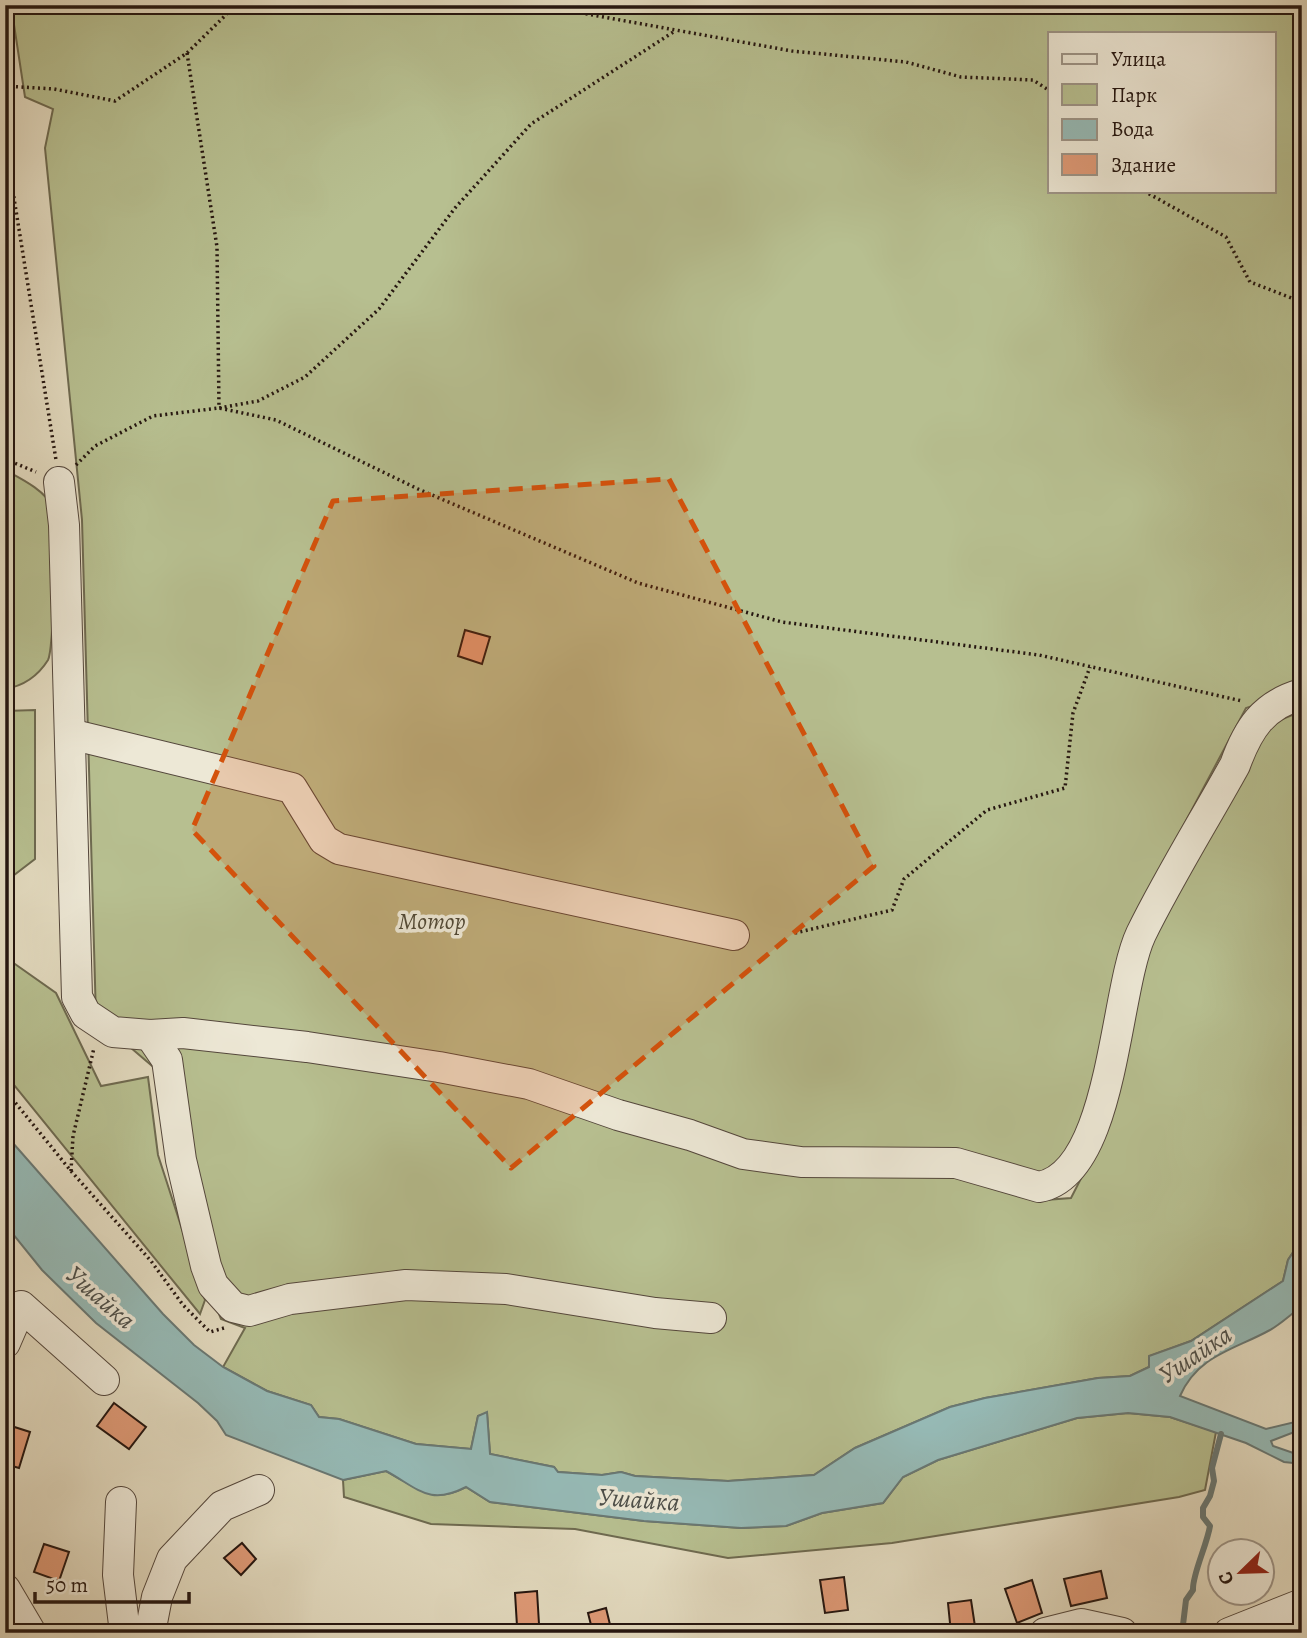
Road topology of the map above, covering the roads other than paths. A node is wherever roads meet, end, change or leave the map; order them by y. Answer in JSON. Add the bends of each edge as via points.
{"nodes":[{"id":1,"x":59,"y":482,"type":"road end"},
{"id":2,"x":1302,"y":694,"type":"edge"},
{"id":3,"x":70,"y":734,"type":"junction"},
{"id":4,"x":734,"y":935,"type":"dead end"},
{"id":5,"x":150,"y":1035,"type":"junction"},
{"id":6,"x":711,"y":1318,"type":"dead end"},
{"id":7,"x":5,"y":1343,"type":"edge"},
{"id":8,"x":104,"y":1381,"type":"dead end"},
{"id":9,"x":259,"y":1490,"type":"dead end"},
{"id":10,"x":121,"y":1502,"type":"dead end"},
{"id":11,"x":5,"y":1589,"type":"edge"},
{"id":12,"x":1302,"y":1604,"type":"edge"},
{"id":13,"x":31,"y":1633,"type":"edge"},
{"id":14,"x":125,"y":1633,"type":"edge"},
{"id":15,"x":149,"y":1633,"type":"edge"},
{"id":16,"x":1045,"y":1633,"type":"edge"},
{"id":17,"x":1122,"y":1633,"type":"edge"},
{"id":18,"x":1228,"y":1633,"type":"edge"}],
"edges":[{"from":1,"to":3,"type":"street"},
{"from":2,"to":5,"type":"street","via":[[1256,719],[1140,937],[1095,1120],[1069,1172],[1047,1186],[1024,1184],[956,1163],[801,1162],[743,1154],[529,1084],[307,1047],[183,1033]]},
{"from":3,"to":4,"type":"street","via":[[292,788],[324,840],[340,849]]},
{"from":3,"to":5,"type":"street","via":[[77,997],[99,1025],[113,1032]]},
{"from":5,"to":6,"type":"street","via":[[167,1060],[181,1160],[206,1266],[213,1285],[233,1307],[249,1311],[290,1299],[406,1285],[506,1289]]},
{"from":7,"to":8,"type":"street","via":[[21,1306]]},
{"from":9,"to":15,"type":"street","via":[[222,1506],[172,1559]]},
{"from":10,"to":14,"type":"street","via":[[118,1575]]},
{"from":11,"to":13,"type":"street"},
{"from":12,"to":18,"type":"street"},
{"from":16,"to":17,"type":"street","via":[[1081,1623]]}]}
